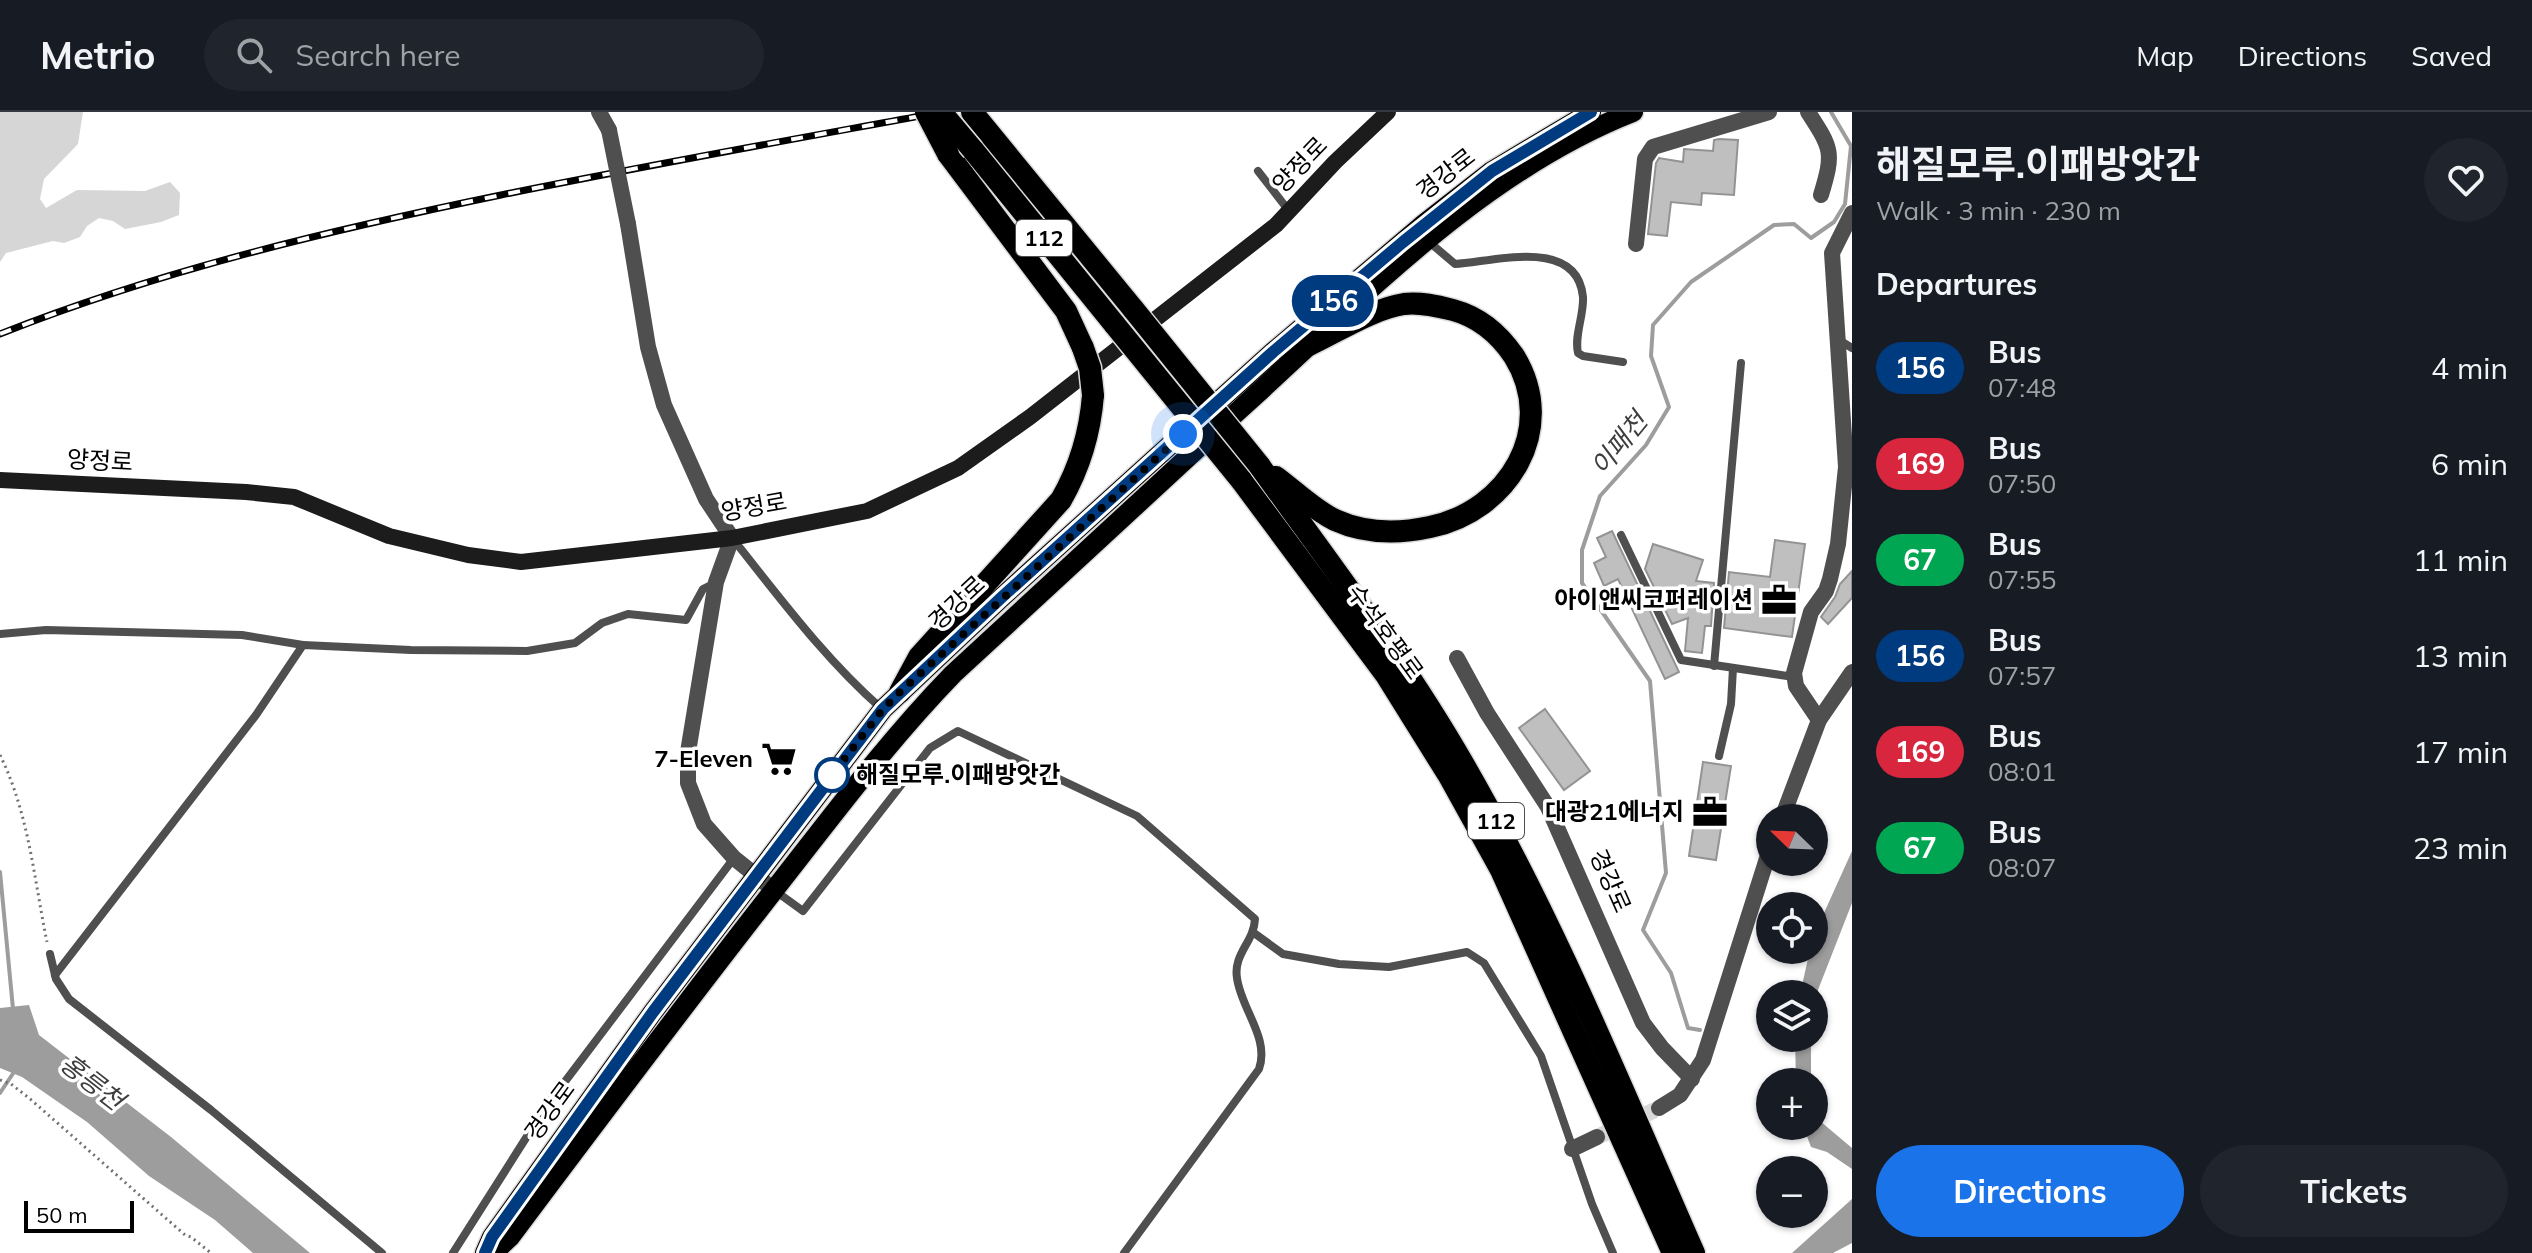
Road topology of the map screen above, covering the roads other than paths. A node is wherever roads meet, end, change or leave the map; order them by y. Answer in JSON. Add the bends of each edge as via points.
{"nodes":[{"id":1,"x":599,"y":112,"type":"edge"},
{"id":2,"x":926,"y":112,"type":"edge"},
{"id":3,"x":941,"y":112,"type":"edge"},
{"id":4,"x":972,"y":112,"type":"edge"},
{"id":5,"x":1388,"y":112,"type":"edge"},
{"id":6,"x":1591,"y":112,"type":"edge"},
{"id":7,"x":1633,"y":112,"type":"edge"},
{"id":8,"x":1769,"y":112,"type":"edge"},
{"id":9,"x":1808,"y":112,"type":"edge"},
{"id":10,"x":1258,"y":171,"type":"dead end"},
{"id":11,"x":1821,"y":195,"type":"dead end"},
{"id":12,"x":1289,"y":211,"type":"junction"},
{"id":13,"x":1852,"y":213,"type":"edge"},
{"id":14,"x":1427,"y":241,"type":"junction"},
{"id":15,"x":1636,"y":244,"type":"dead end"},
{"id":16,"x":1845,"y":344,"type":"edge"},
{"id":17,"x":1309,"y":345,"type":"junction"},
{"id":18,"x":1623,"y":362,"type":"dead end"},
{"id":19,"x":1741,"y":363,"type":"dead end"},
{"id":20,"x":1259,"y":465,"type":"junction"},
{"id":21,"x":0,"y":480,"type":"edge"},
{"id":22,"x":1621,"y":535,"type":"dead end"},
{"id":23,"x":732,"y":538,"type":"junction"},
{"id":24,"x":716,"y":582,"type":"junction"},
{"id":25,"x":0,"y":634,"type":"edge"},
{"id":26,"x":303,"y":645,"type":"junction"},
{"id":27,"x":1457,"y":658,"type":"dead end"},
{"id":28,"x":1714,"y":666,"type":"junction"},
{"id":29,"x":1733,"y":668,"type":"junction"},
{"id":30,"x":1852,"y":672,"type":"edge"},
{"id":31,"x":1794,"y":677,"type":"junction"},
{"id":32,"x":900,"y":692,"type":"junction"},
{"id":33,"x":883,"y":709,"type":"junction"},
{"id":34,"x":1819,"y":720,"type":"junction"},
{"id":35,"x":1719,"y":756,"type":"dead end"},
{"id":36,"x":1787,"y":804,"type":"edge"},
{"id":37,"x":734,"y":858,"type":"junction"},
{"id":38,"x":755,"y":876,"type":"junction"},
{"id":39,"x":1760,"y":876,"type":"edge"},
{"id":40,"x":774,"y":890,"type":"junction"},
{"id":41,"x":1254,"y":933,"type":"junction"},
{"id":42,"x":50,"y":954,"type":"road end"},
{"id":43,"x":55,"y":975,"type":"junction"},
{"id":44,"x":1692,"y":1079,"type":"junction"},
{"id":45,"x":1659,"y":1108,"type":"tunnel mouth"},
{"id":46,"x":1597,"y":1137,"type":"tunnel mouth"},
{"id":47,"x":1572,"y":1149,"type":"junction"},
{"id":48,"x":1668,"y":1217,"type":"junction"},
{"id":49,"x":382,"y":1253,"type":"edge"},
{"id":50,"x":453,"y":1253,"type":"edge"},
{"id":51,"x":485,"y":1253,"type":"edge"},
{"id":52,"x":493,"y":1253,"type":"edge"},
{"id":53,"x":1124,"y":1253,"type":"edge"},
{"id":54,"x":1613,"y":1253,"type":"edge"},
{"id":55,"x":1673,"y":1253,"type":"edge"},
{"id":56,"x":1694,"y":1253,"type":"edge"}],
"edges":[{"from":1,"to":23,"type":"street","bridge":true,"via":[[609,130],[648,347],[664,405],[706,499]]},
{"from":2,"to":32,"type":"highway","bridge":true,"via":[[948,154],[1066,311],[1090,368],[1093,395],[1084,448],[1061,500],[919,657]]},
{"from":3,"to":48,"type":"highway","name":"수석호평로","number":"112","bridge":true,"via":[[1241,480],[1386,675],[1501,870]]},
{"from":4,"to":20,"type":"highway","name":"수석호평로","number":"112","bridge":true},
{"from":5,"to":12,"type":"main road","name":"양정로"},
{"from":6,"to":32,"type":"main road","name":"경강로","via":[[1492,171],[1401,243],[1273,352]]},
{"from":7,"to":14,"type":"main road","name":"경강로","via":[[1530,163]]},
{"from":8,"to":15,"type":"street","via":[[1653,147],[1645,159]]},
{"from":9,"to":11,"type":"street","via":[[1831,157]]},
{"from":10,"to":12,"type":"lane"},
{"from":12,"to":23,"type":"main road","name":"양정로","via":[[958,468],[867,511]]},
{"from":13,"to":16,"type":"street","via":[[1832,253]]},
{"from":14,"to":17,"type":"main road","name":"경강로"},
{"from":14,"to":18,"type":"lane","name":"경강로","via":[[1455,264],[1528,255],[1566,267],[1578,280],[1583,298],[1578,353]]},
{"from":16,"to":31,"type":"street","via":[[1846,467],[1838,544],[1826,591],[1811,612]]},
{"from":17,"to":20,"type":"highway","via":[[1404,304],[1461,312],[1493,330],[1518,363],[1531,411],[1528,442],[1503,487],[1483,505],[1446,524],[1392,533],[1334,520]]},
{"from":17,"to":40,"type":"main road","name":"경강로","via":[[953,674]]},
{"from":19,"to":28,"type":"lane"},
{"from":20,"to":48,"type":"highway","name":"수석호평로","number":"112","via":[[1396,657],[1504,836],[1572,978]]},
{"from":21,"to":23,"type":"main road","name":"양정로","via":[[294,497],[389,536],[521,562]]},
{"from":22,"to":28,"type":"lane","via":[[1679,658]]},
{"from":23,"to":24,"type":"street"},
{"from":23,"to":33,"type":"lane","via":[[808,632]]},
{"from":24,"to":26,"type":"lane","via":[[703,589],[686,620],[628,614],[602,623],[575,643],[527,651]]},
{"from":24,"to":37,"type":"street","via":[[688,752],[688,783],[704,824]]},
{"from":25,"to":26,"type":"lane","via":[[46,630],[242,635]]},
{"from":26,"to":43,"type":"lane","via":[[256,715]]},
{"from":27,"to":44,"type":"street","name":"경강로","via":[[1548,807],[1643,1023]]},
{"from":28,"to":29,"type":"lane"},
{"from":29,"to":31,"type":"lane"},
{"from":29,"to":35,"type":"lane"},
{"from":30,"to":34,"type":"street"},
{"from":31,"to":34,"type":"street"},
{"from":32,"to":33,"type":"main road","name":"경강로"},
{"from":33,"to":38,"type":"main road","name":"경강로"},
{"from":34,"to":36,"type":"street"},
{"from":37,"to":38,"type":"street"},
{"from":37,"to":50,"type":"lane","via":[[545,1108]]},
{"from":38,"to":40,"type":"street"},
{"from":38,"to":51,"type":"main road","name":"경강로"},
{"from":39,"to":44,"type":"street","via":[[1717,1019]]},
{"from":40,"to":41,"type":"lane","via":[[803,911],[930,748],[958,731],[1137,816],[1255,919]]},
{"from":40,"to":52,"type":"main road","name":"경강로"},
{"from":41,"to":47,"type":"lane","via":[[1283,954],[1339,964],[1389,967],[1467,952],[1484,963],[1541,1056]]},
{"from":41,"to":53,"type":"lane","via":[[1237,959],[1237,979],[1264,1054],[1259,1069]]},
{"from":42,"to":43,"type":"lane"},
{"from":43,"to":49,"type":"lane","via":[[69,999]]},
{"from":44,"to":45,"type":"street","via":[[1680,1095]]},
{"from":46,"to":47,"type":"street"},
{"from":47,"to":54,"type":"lane"},
{"from":48,"to":55,"type":"highway","name":"수석호평로","number":"112"},
{"from":48,"to":56,"type":"highway","name":"수석호평로","number":"112"}]}
